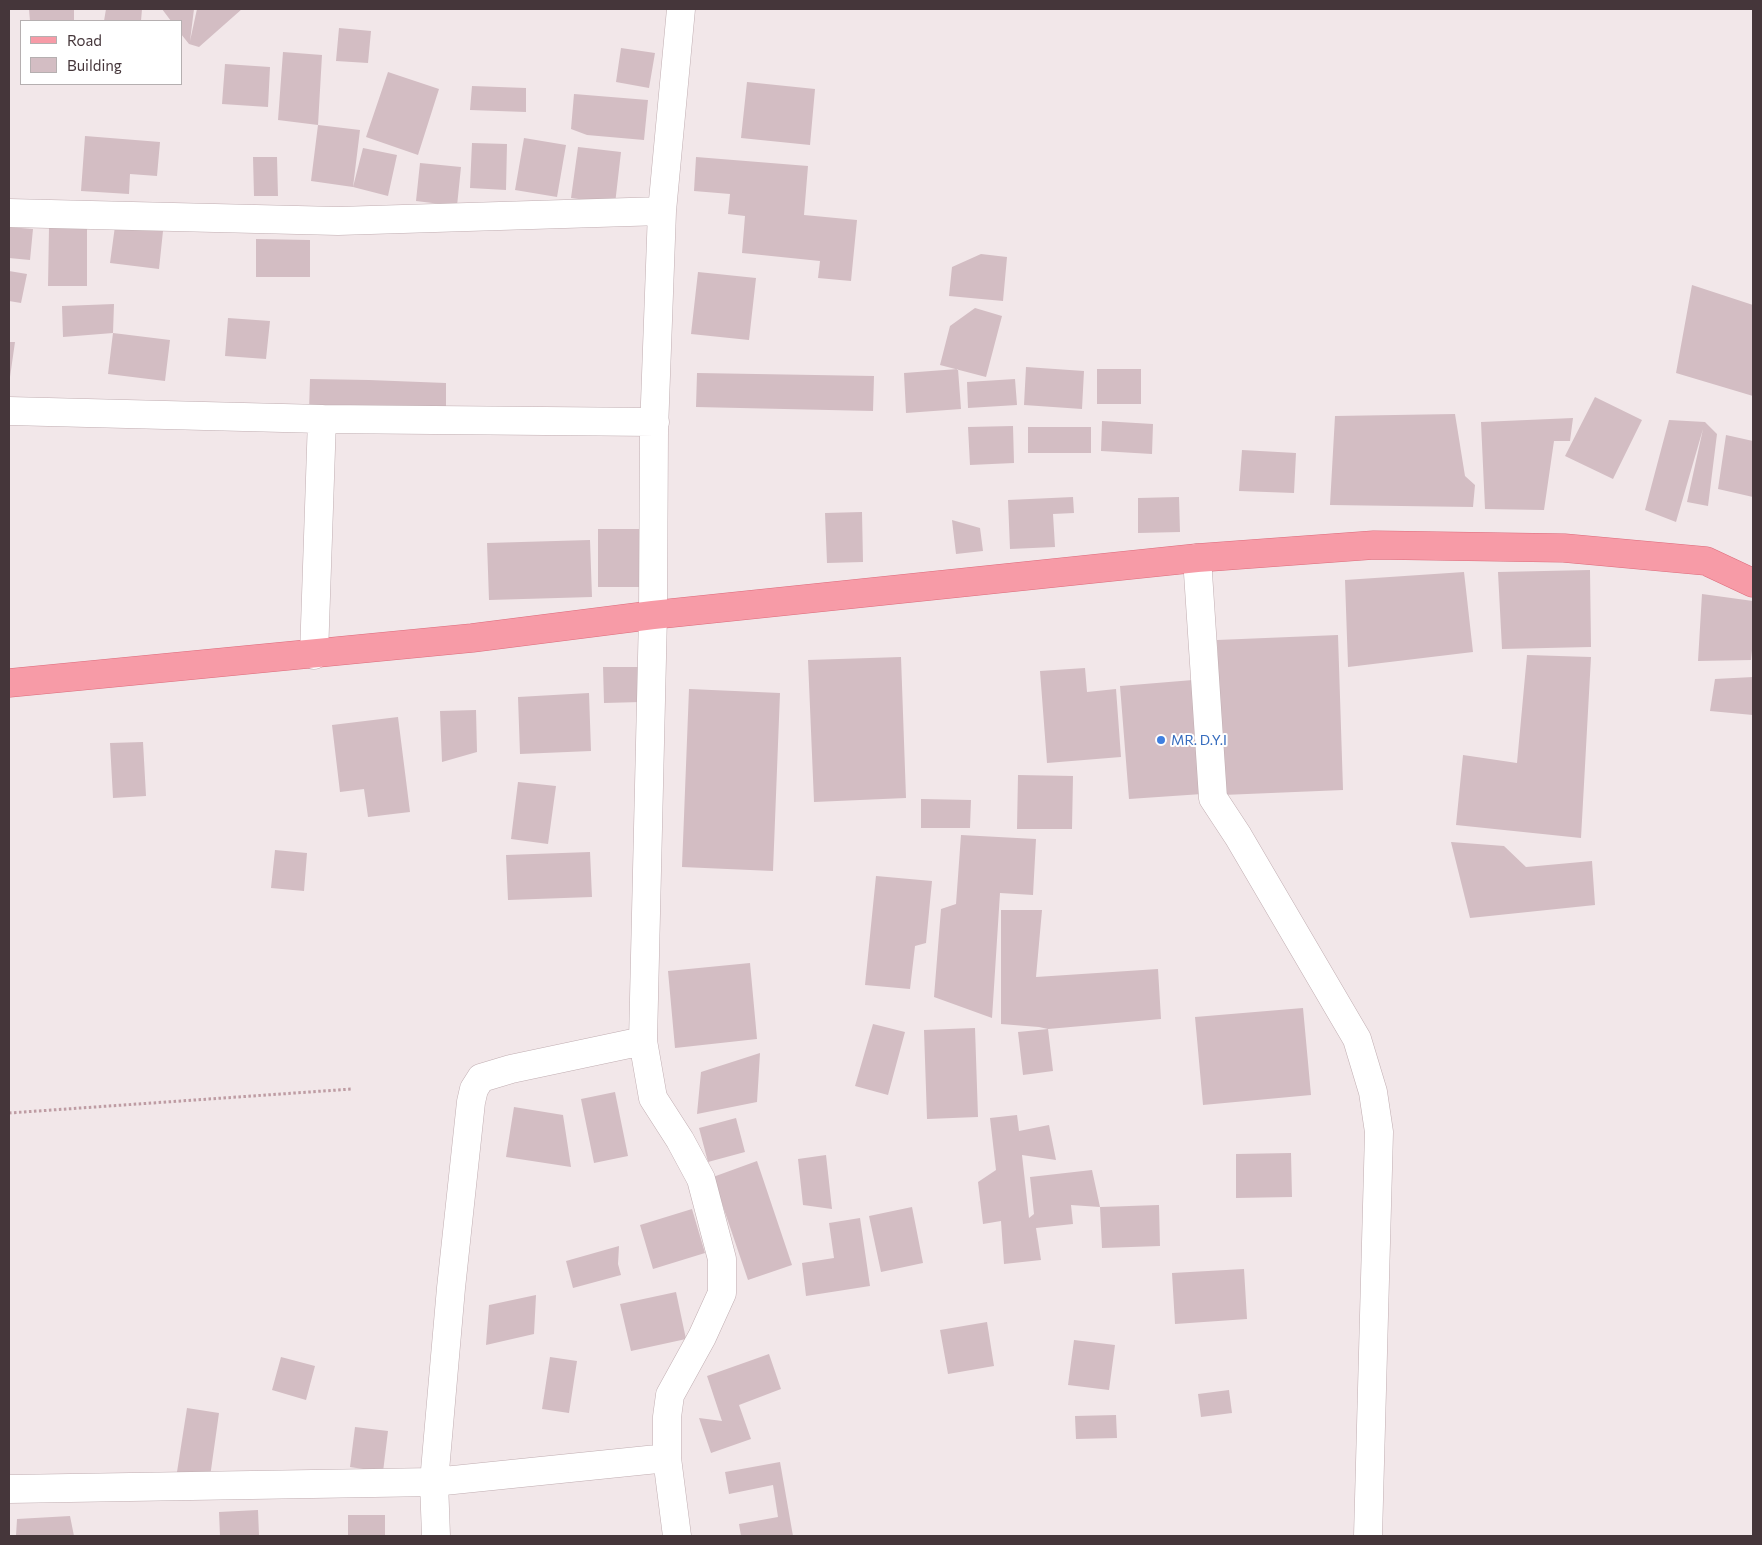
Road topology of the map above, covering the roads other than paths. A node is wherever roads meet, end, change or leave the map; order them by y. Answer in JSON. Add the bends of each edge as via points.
{"nodes":[{"id":1,"x":680,"y":9,"type":"edge"},
{"id":2,"x":662,"y":211,"type":"junction"},
{"id":3,"x":9,"y":213,"type":"edge"},
{"id":4,"x":9,"y":411,"type":"edge"},
{"id":5,"x":322,"y":419,"type":"junction"},
{"id":6,"x":655,"y":422,"type":"junction"},
{"id":7,"x":1197,"y":558,"type":"junction"},
{"id":8,"x":1753,"y":583,"type":"edge"},
{"id":9,"x":653,"y":615,"type":"junction"},
{"id":10,"x":314,"y":655,"type":"junction"},
{"id":11,"x":9,"y":683,"type":"edge"},
{"id":12,"x":643,"y":1041,"type":"junction"},
{"id":13,"x":667,"y":1458,"type":"junction"},
{"id":14,"x":434,"y":1482,"type":"junction"},
{"id":15,"x":9,"y":1489,"type":"edge"},
{"id":16,"x":436,"y":1536,"type":"edge"},
{"id":17,"x":677,"y":1536,"type":"edge"},
{"id":18,"x":1368,"y":1536,"type":"edge"}],
"edges":[{"from":1,"to":2,"type":"street"},
{"from":2,"to":3,"type":"street","via":[[338,221]]},
{"from":2,"to":6,"type":"street"},
{"from":4,"to":5,"type":"street"},
{"from":5,"to":6,"type":"street"},
{"from":5,"to":10,"type":"street"},
{"from":6,"to":9,"type":"street"},
{"from":7,"to":8,"type":"main road","via":[[1374,546],[1564,548],[1706,561]]},
{"from":7,"to":9,"type":"main road"},
{"from":7,"to":18,"type":"street","via":[[1213,798],[1357,1039],[1373,1092],[1380,1132]]},
{"from":9,"to":10,"type":"main road"},
{"from":9,"to":12,"type":"street"},
{"from":10,"to":11,"type":"main road"},
{"from":12,"to":13,"type":"street","via":[[653,1098],[701,1179],[722,1259],[722,1293],[705,1332],[670,1395]]},
{"from":12,"to":14,"type":"street","via":[[511,1069],[481,1078],[474,1089],[451,1288]]},
{"from":13,"to":14,"type":"street"},
{"from":13,"to":17,"type":"street"},
{"from":14,"to":15,"type":"street"},
{"from":14,"to":16,"type":"street"}]}
